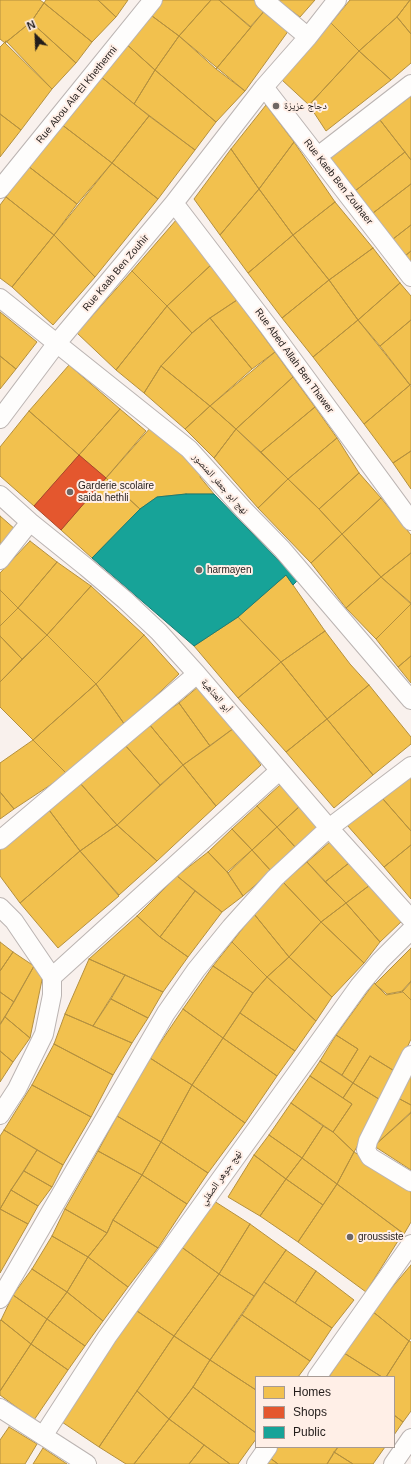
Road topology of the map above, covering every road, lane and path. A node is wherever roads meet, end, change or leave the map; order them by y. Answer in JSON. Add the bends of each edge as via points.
{"nodes":[{"id":1,"x":153,"y":0,"type":"edge"},
{"id":2,"x":264,"y":0,"type":"edge"},
{"id":3,"x":337,"y":0,"type":"edge"},
{"id":4,"x":308,"y":37,"type":"junction"},
{"id":5,"x":411,"y":84,"type":"edge"},
{"id":6,"x":264,"y":87,"type":"junction"},
{"id":7,"x":318,"y":156,"type":"junction"},
{"id":8,"x":1,"y":186,"type":"edge"},
{"id":9,"x":174,"y":203,"type":"junction"},
{"id":10,"x":411,"y":277,"type":"edge"},
{"id":11,"x":0,"y":298,"type":"edge"},
{"id":12,"x":58,"y":343,"type":"junction"},
{"id":13,"x":0,"y":419,"type":"edge"},
{"id":14,"x":0,"y":495,"type":"edge"},
{"id":15,"x":411,"y":521,"type":"edge"},
{"id":16,"x":30,"y":522,"type":"junction"},
{"id":17,"x":0,"y":560,"type":"edge"},
{"id":18,"x":196,"y":674,"type":"junction"},
{"id":19,"x":411,"y":700,"type":"edge"},
{"id":20,"x":411,"y":766,"type":"edge"},
{"id":21,"x":279,"y":771,"type":"junction"},
{"id":22,"x":329,"y":828,"type":"junction"},
{"id":23,"x":0,"y":840,"type":"edge"},
{"id":24,"x":0,"y":907,"type":"edge"},
{"id":25,"x":411,"y":919,"type":"edge"},
{"id":26,"x":411,"y":930,"type":"edge"},
{"id":27,"x":52,"y":977,"type":"junction"},
{"id":28,"x":411,"y":1055,"type":"edge"},
{"id":29,"x":0,"y":1115,"type":"edge"},
{"id":30,"x":411,"y":1182,"type":"edge"},
{"id":31,"x":411,"y":1244,"type":"edge"},
{"id":32,"x":0,"y":1299,"type":"edge"},
{"id":33,"x":318,"y":1376,"type":"edge"},
{"id":34,"x":0,"y":1408,"type":"edge"},
{"id":35,"x":43,"y":1436,"type":"junction"},
{"id":36,"x":411,"y":1438,"type":"edge"},
{"id":37,"x":267,"y":1448,"type":"edge"},
{"id":38,"x":87,"y":1464,"type":"edge"},
{"id":39,"x":256,"y":1464,"type":"edge"},
{"id":40,"x":394,"y":1464,"type":"edge"}],
"edges":[{"from":1,"to":8,"type":"street","name":"Rue Abou Ala El Khethermi"},
{"from":2,"to":4,"type":"street"},
{"from":3,"to":4,"type":"street"},
{"from":4,"to":6,"type":"street"},
{"from":5,"to":7,"type":"street"},
{"from":6,"to":7,"type":"street","name":"Rue Kaeb Ben Zouhaer"},
{"from":6,"to":9,"type":"street","name":"Rue Kaab Ben Zouhir"},
{"from":7,"to":10,"type":"street","name":"Rue Kaeb Ben Zouhaer"},
{"from":9,"to":12,"type":"street","name":"Rue Kaab Ben Zouhir"},
{"from":9,"to":15,"type":"street","name":"Rue Abed Allah Ben Thawer"},
{"from":11,"to":12,"type":"street","name":"نهج ابو جعفر المنصور"},
{"from":12,"to":13,"type":"street","name":"Rue Kaab Ben Zouhir"},
{"from":12,"to":19,"type":"street","name":"نهج ابو جعفر المنصور","via":[[189,449],[282,549]]},
{"from":14,"to":16,"type":"street","name":"أبو العتاهية"},
{"from":16,"to":17,"type":"street"},
{"from":16,"to":18,"type":"street","name":"أبو العتاهية","via":[[125,600],[159,632]]},
{"from":18,"to":21,"type":"street","name":"أبو العتاهية"},
{"from":18,"to":23,"type":"street"},
{"from":20,"to":22,"type":"street"},
{"from":21,"to":22,"type":"street","name":"أبو العتاهية"},
{"from":21,"to":27,"type":"street"},
{"from":22,"to":25,"type":"street","name":"أبو العتاهية"},
{"from":22,"to":32,"type":"street","via":[[275,878],[196,970],[166,1013]]},
{"from":24,"to":27,"type":"street","via":[[14,921]]},
{"from":26,"to":35,"type":"street","name":"نهج جوهر الصقلي","via":[[380,961],[350,998],[107,1336]]},
{"from":27,"to":29,"type":"street","via":[[52,995],[44,1034],[17,1089]]},
{"from":28,"to":30,"type":"street","via":[[368,1141],[366,1150],[370,1157]]},
{"from":31,"to":33,"type":"street"},
{"from":34,"to":35,"type":"street"},
{"from":35,"to":38,"type":"street"},
{"from":36,"to":40,"type":"street"},
{"from":37,"to":39,"type":"street"}]}
